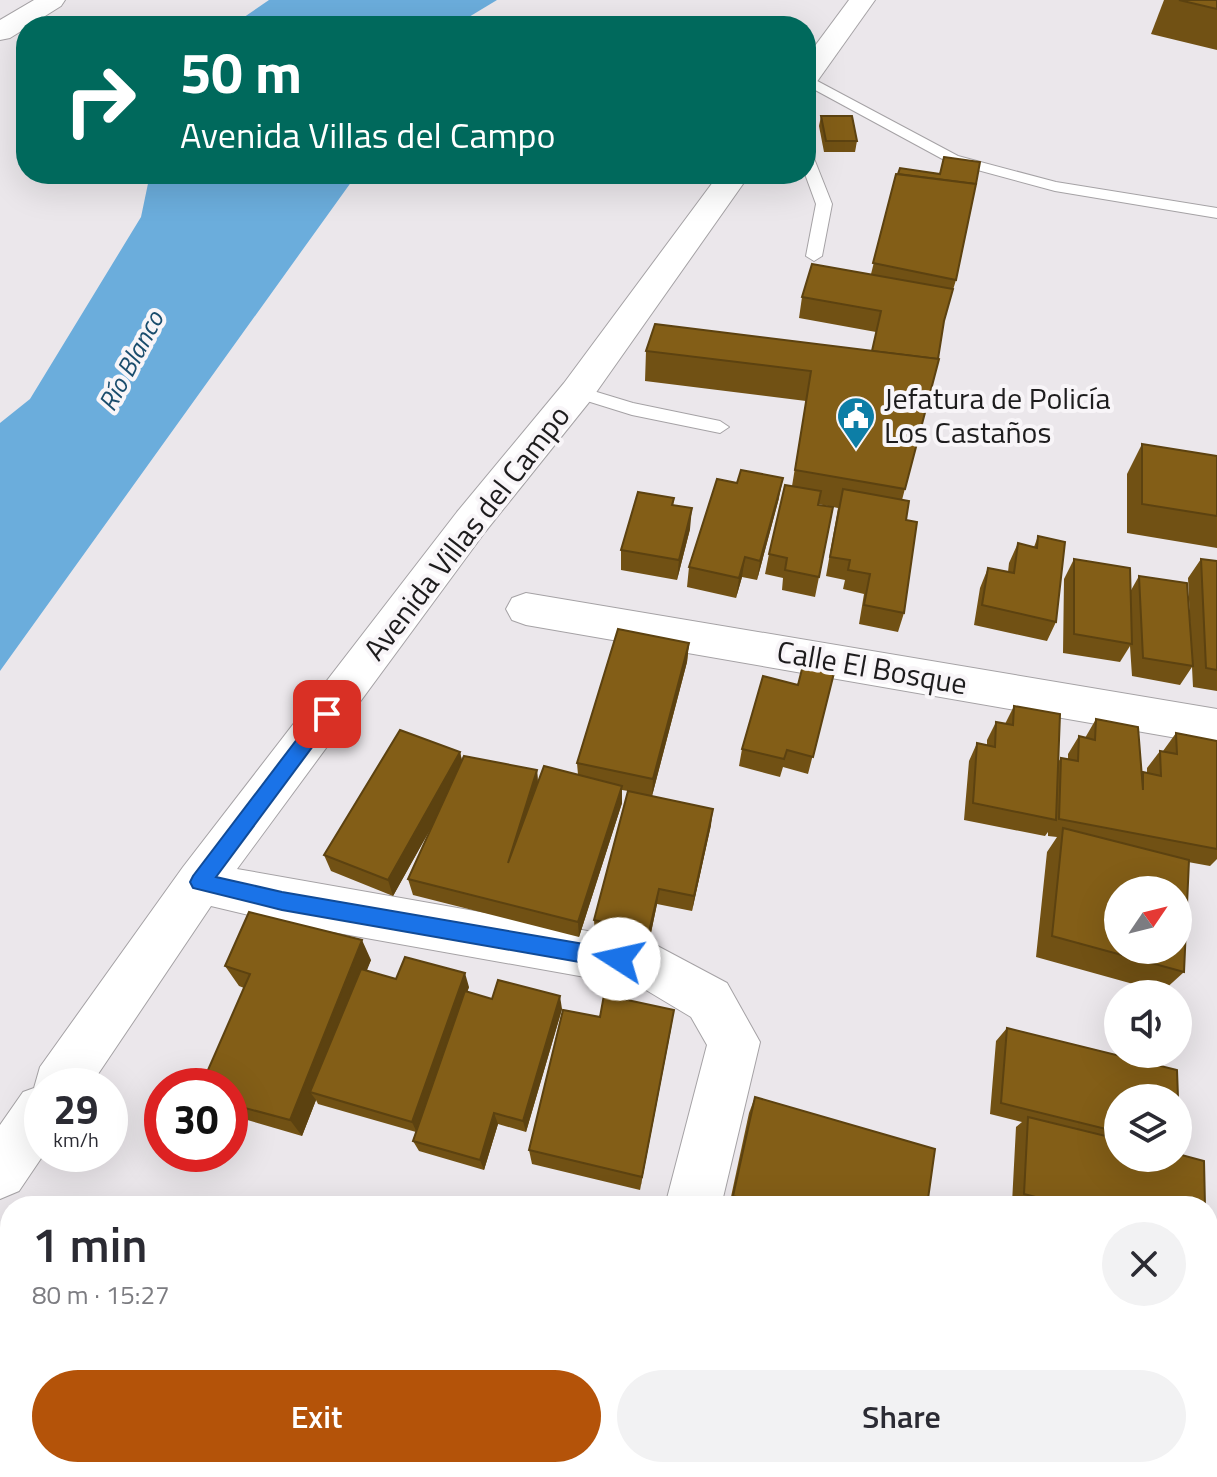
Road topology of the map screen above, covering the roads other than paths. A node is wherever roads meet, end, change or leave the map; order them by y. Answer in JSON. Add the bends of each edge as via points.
{"nodes":[{"id":1,"x":52,"y":0,"type":"edge"},
{"id":2,"x":862,"y":0,"type":"edge"},
{"id":3,"x":26,"y":16,"type":"edge"},
{"id":4,"x":816,"y":64,"type":"edge"},
{"id":5,"x":816,"y":84,"type":"edge"},
{"id":6,"x":816,"y":183,"type":"edge"},
{"id":7,"x":728,"y":184,"type":"edge"},
{"id":8,"x":1217,"y":213,"type":"edge"},
{"id":9,"x":814,"y":256,"type":"dead end"},
{"id":10,"x":577,"y":392,"type":"junction"},
{"id":11,"x":720,"y":427,"type":"dead end"},
{"id":12,"x":526,"y":609,"type":"dead end"},
{"id":13,"x":1217,"y":727,"type":"edge"},
{"id":14,"x":200,"y":882,"type":"junction"},
{"id":15,"x":71,"y":1068,"type":"edge"},
{"id":16,"x":24,"y":1137,"type":"edge"},
{"id":17,"x":0,"y":1172,"type":"edge"},
{"id":18,"x":696,"y":1196,"type":"edge"}],
"edges":[{"from":1,"to":3,"type":"street"},
{"from":2,"to":4,"type":"street"},
{"from":5,"to":8,"type":"lane","via":[[953,159],[1055,186]]},
{"from":6,"to":9,"type":"lane","via":[[824,204]]},
{"from":7,"to":10,"type":"street","name":"Avenida Villas del Campo"},
{"from":10,"to":11,"type":"lane"},
{"from":10,"to":14,"type":"street","name":"Avenida Villas del Campo","via":[[471,522]]},
{"from":12,"to":13,"type":"street","name":"Calle El Bosque"},
{"from":14,"to":15,"type":"street","name":"Avenida Villas del Campo"},
{"from":14,"to":18,"type":"street","via":[[650,965],[709,1000],[734,1042]]},
{"from":16,"to":17,"type":"street"}]}
